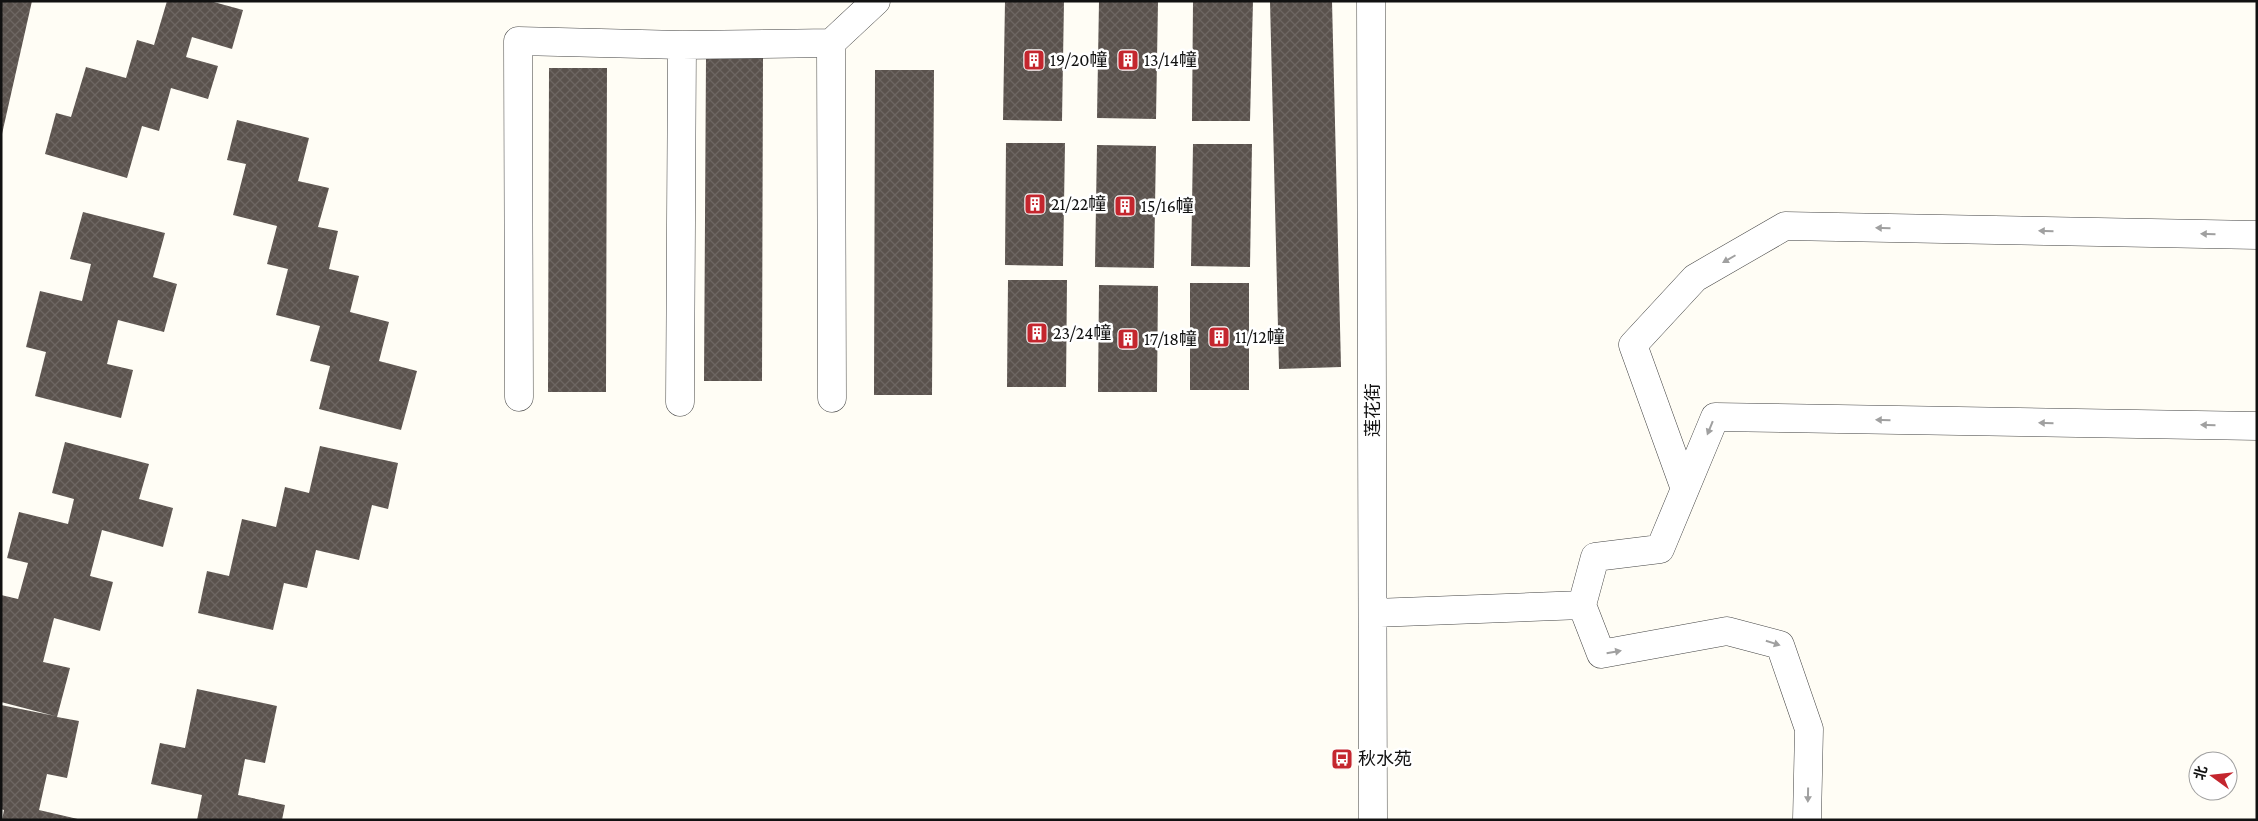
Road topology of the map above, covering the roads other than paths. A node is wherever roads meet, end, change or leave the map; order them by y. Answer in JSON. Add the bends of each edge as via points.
{"nodes":[{"id":1,"x":876,"y":1,"type":"edge"},
{"id":2,"x":1371,"y":1,"type":"edge"},
{"id":3,"x":832,"y":43,"type":"junction"},
{"id":4,"x":682,"y":45,"type":"junction"},
{"id":5,"x":2257,"y":235,"type":"edge"},
{"id":6,"x":519,"y":396,"type":"dead end"},
{"id":7,"x":832,"y":398,"type":"dead end"},
{"id":8,"x":680,"y":402,"type":"dead end"},
{"id":9,"x":2257,"y":426,"type":"edge"},
{"id":10,"x":1685,"y":489,"type":"junction"},
{"id":11,"x":1582,"y":605,"type":"junction"},
{"id":12,"x":1374,"y":613,"type":"junction"},
{"id":13,"x":1373,"y":820,"type":"edge"},
{"id":14,"x":1807,"y":820,"type":"edge"}],
"edges":[{"from":1,"to":3,"type":"street"},
{"from":2,"to":12,"type":"street","name":"莲花街"},
{"from":3,"to":4,"type":"street"},
{"from":3,"to":7,"type":"street"},
{"from":4,"to":6,"type":"street","via":[[518,41]]},
{"from":4,"to":8,"type":"street"},
{"from":5,"to":10,"type":"street","one_way":true,"via":[[1785,226],[1695,278],[1633,345]]},
{"from":9,"to":10,"type":"street","one_way":true,"via":[[1715,417]]},
{"from":10,"to":11,"type":"street","via":[[1660,549],[1595,557]]},
{"from":11,"to":12,"type":"street"},
{"from":11,"to":14,"type":"street","one_way":true,"via":[[1600,654],[1727,631],[1780,645],[1808,729]]},
{"from":12,"to":13,"type":"street","name":"莲花街"}]}
